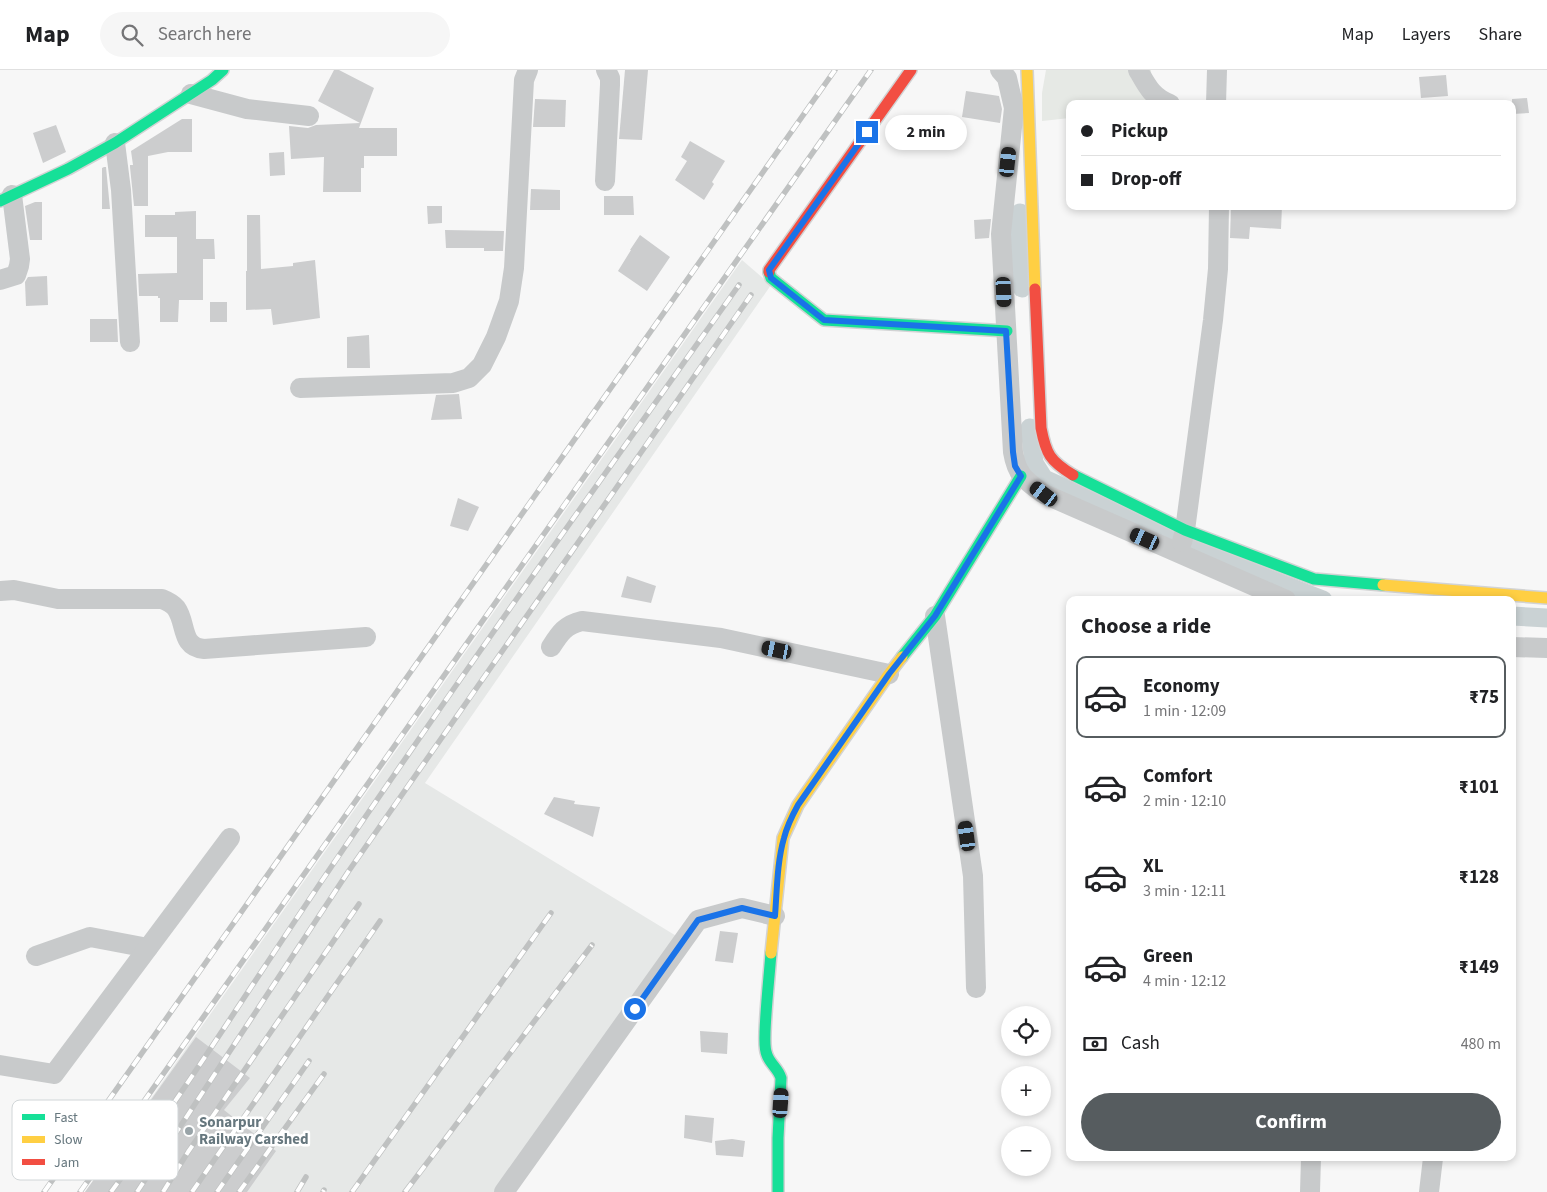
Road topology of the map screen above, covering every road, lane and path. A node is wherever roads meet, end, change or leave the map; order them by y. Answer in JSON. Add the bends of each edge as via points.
{"nodes":[{"id":1,"x":223,"y":70,"type":"edge"},
{"id":2,"x":528,"y":70,"type":"edge"},
{"id":3,"x":606,"y":70,"type":"edge"},
{"id":4,"x":911,"y":70,"type":"edge"},
{"id":5,"x":1000,"y":70,"type":"edge"},
{"id":6,"x":1027,"y":70,"type":"edge"},
{"id":7,"x":1138,"y":70,"type":"edge"},
{"id":8,"x":1217,"y":70,"type":"edge"},
{"id":9,"x":191,"y":94,"type":"junction"},
{"id":10,"x":1161,"y":100,"type":"edge"},
{"id":11,"x":1216,"y":100,"type":"edge"},
{"id":12,"x":309,"y":116,"type":"dead end"},
{"id":13,"x":115,"y":143,"type":"junction"},
{"id":14,"x":605,"y":181,"type":"dead end"},
{"id":15,"x":6,"y":198,"type":"edge"},
{"id":16,"x":1219,"y":210,"type":"edge"},
{"id":17,"x":0,"y":280,"type":"edge"},
{"id":18,"x":1006,"y":331,"type":"junction"},
{"id":19,"x":130,"y":342,"type":"dead end"},
{"id":20,"x":300,"y":388,"type":"dead end"},
{"id":21,"x":1021,"y":476,"type":"junction"},
{"id":22,"x":1185,"y":530,"type":"junction"},
{"id":23,"x":1179,"y":554,"type":"junction"},
{"id":24,"x":0,"y":591,"type":"edge"},
{"id":25,"x":1248,"y":592,"type":"edge"},
{"id":26,"x":1267,"y":596,"type":"edge"},
{"id":27,"x":1547,"y":598,"type":"edge"},
{"id":28,"x":935,"y":616,"type":"junction"},
{"id":29,"x":366,"y":637,"type":"dead end"},
{"id":30,"x":551,"y":647,"type":"dead end"},
{"id":31,"x":1516,"y":647,"type":"edge"},
{"id":32,"x":1547,"y":648,"type":"edge"},
{"id":33,"x":889,"y":674,"type":"junction"},
{"id":34,"x":230,"y":838,"type":"dead end"},
{"id":35,"x":775,"y":916,"type":"junction"},
{"id":36,"x":148,"y":948,"type":"junction"},
{"id":37,"x":36,"y":956,"type":"dead end"},
{"id":38,"x":976,"y":988,"type":"dead end"},
{"id":39,"x":0,"y":1065,"type":"edge"},
{"id":40,"x":1311,"y":1161,"type":"edge"},
{"id":41,"x":1433,"y":1161,"type":"edge"},
{"id":42,"x":504,"y":1192,"type":"edge"},
{"id":43,"x":778,"y":1192,"type":"edge"},
{"id":44,"x":1310,"y":1192,"type":"edge"},
{"id":45,"x":1429,"y":1192,"type":"edge"}],
"edges":[{"from":1,"to":9,"type":"street"},
{"from":2,"to":20,"type":"street","via":[[524,80],[514,268],[509,301],[482,365],[469,378],[453,383]]},
{"from":3,"to":14,"type":"street","via":[[610,85]]},
{"from":4,"to":18,"type":"street","via":[[769,270],[771,278],[824,320]]},
{"from":5,"to":18,"type":"street","via":[[1007,78],[1014,108],[1001,234]]},
{"from":6,"to":22,"type":"street","via":[[1034,278],[1045,448],[1058,466],[1076,477]]},
{"from":7,"to":10,"type":"street","via":[[1150,92]]},
{"from":8,"to":11,"type":"street"},
{"from":9,"to":12,"type":"street","via":[[247,109]]},
{"from":9,"to":13,"type":"street"},
{"from":13,"to":15,"type":"street"},
{"from":13,"to":19,"type":"street"},
{"from":15,"to":17,"type":"street","via":[[20,258],[16,275]]},
{"from":16,"to":22,"type":"street","via":[[1214,312]]},
{"from":18,"to":21,"type":"street","via":[[1013,452],[1015,466]]},
{"from":21,"to":23,"type":"street","via":[[1044,494]]},
{"from":21,"to":28,"type":"street"},
{"from":22,"to":23,"type":"street"},
{"from":22,"to":27,"type":"street","via":[[1314,579]]},
{"from":23,"to":25,"type":"street"},
{"from":24,"to":29,"type":"street","via":[[14,590],[58,599],[162,599],[177,609],[191,645],[204,649]]},
{"from":25,"to":26,"type":"street"},
{"from":28,"to":33,"type":"street"},
{"from":28,"to":38,"type":"street","via":[[973,876]]},
{"from":30,"to":33,"type":"street","via":[[570,624],[582,620],[721,638]]},
{"from":31,"to":32,"type":"street"},
{"from":33,"to":35,"type":"street","via":[[790,820],[780,856]]},
{"from":34,"to":36,"type":"street"},
{"from":35,"to":42,"type":"street","via":[[742,908],[698,920]]},
{"from":35,"to":43,"type":"street","via":[[765,1046],[766,1054],[781,1078]]},
{"from":36,"to":37,"type":"street","via":[[90,937]]},
{"from":36,"to":39,"type":"street","via":[[54,1074]]},
{"from":40,"to":44,"type":"street"},
{"from":41,"to":45,"type":"street"}]}
